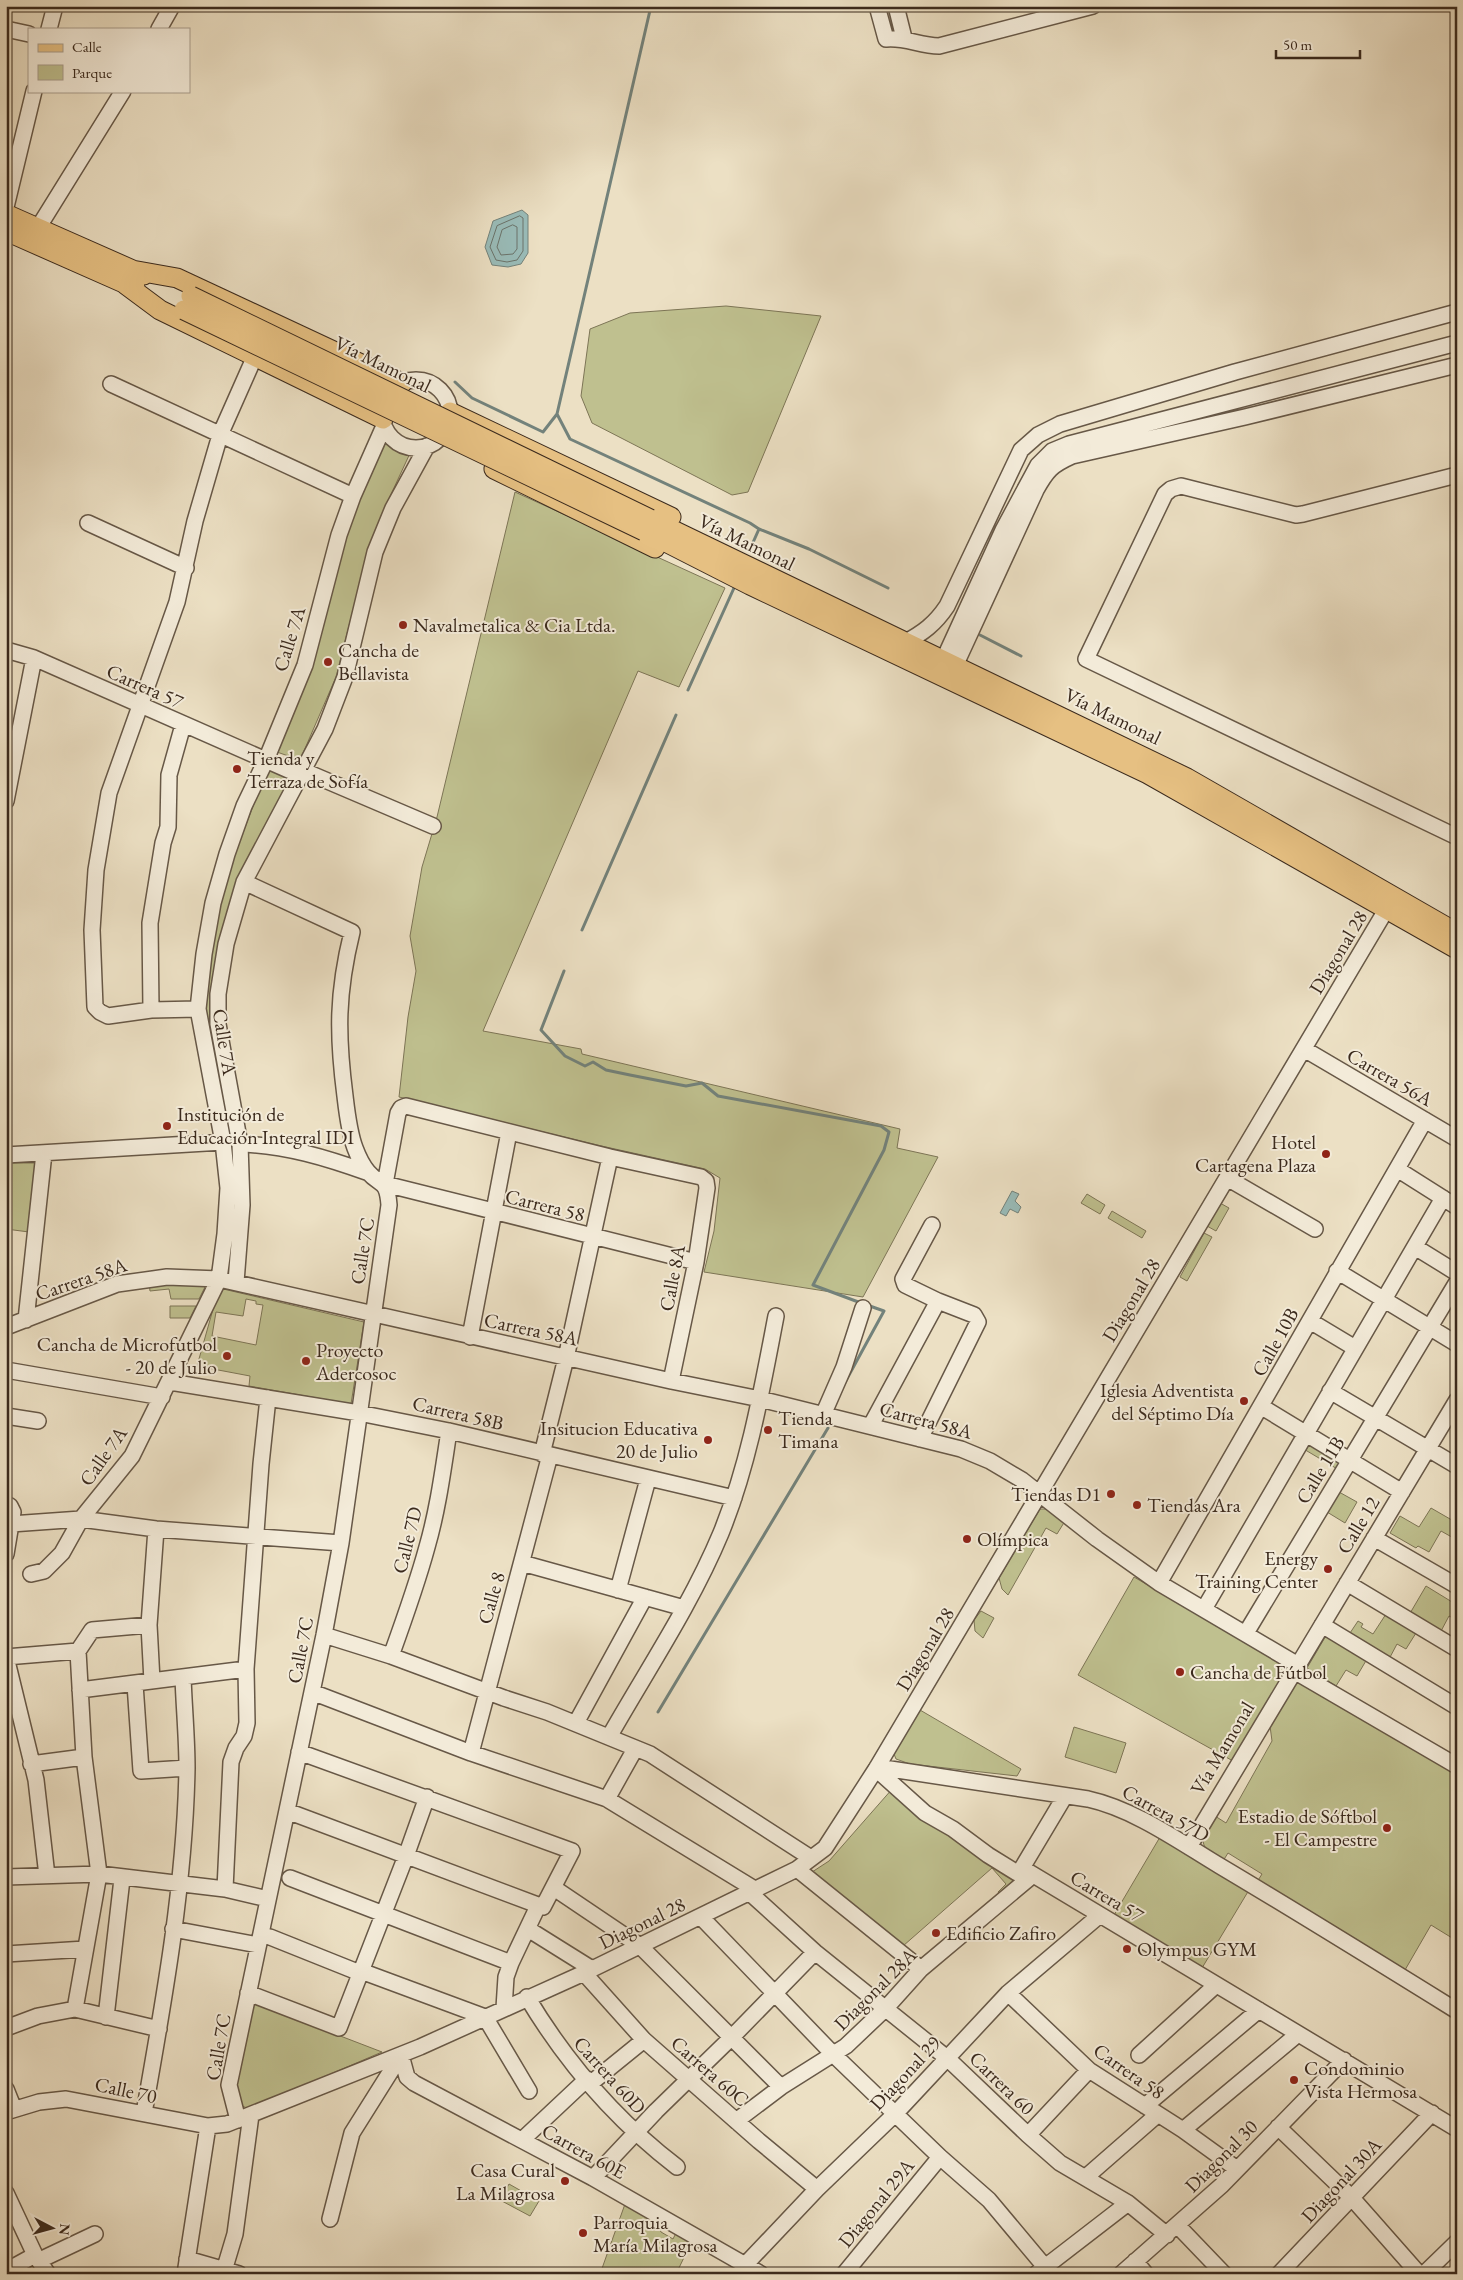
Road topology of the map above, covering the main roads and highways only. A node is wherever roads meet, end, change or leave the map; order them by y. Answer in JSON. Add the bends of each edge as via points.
{"nodes":[{"id":1,"x":6,"y":214,"type":"edge"},
{"id":2,"x":6,"y":231,"type":"edge"},
{"id":3,"x":129,"y":277,"type":"junction"},
{"id":4,"x":402,"y":382,"type":"road end"},
{"id":5,"x":450,"y":412,"type":"road end"},
{"id":6,"x":384,"y":423,"type":"road end"},
{"id":7,"x":432,"y":443,"type":"road end"},
{"id":8,"x":755,"y":579,"type":"junction"},
{"id":9,"x":1457,"y":933,"type":"edge"},
{"id":10,"x":1457,"y":949,"type":"edge"}],
"edges":[{"from":1,"to":3,"type":"main road","name":"Vía Mamonal"},
{"from":2,"to":3,"type":"main road","name":"Vía Mamonal"},
{"from":3,"to":4,"type":"main road","via":[[177,278]]},
{"from":3,"to":6,"type":"main road","via":[[160,310]]},
{"from":3,"to":8,"type":"main road","name":"Vía Mamonal","bridge":true},
{"from":5,"to":8,"type":"main road","via":[[702,531]]},
{"from":7,"to":8,"type":"main road","via":[[695,566]]},
{"from":8,"to":9,"type":"main road","name":"Vía Mamonal","via":[[904,643],[1187,778]]},
{"from":8,"to":10,"type":"main road","name":"Vía Mamonal","via":[[1148,774]]}]}
